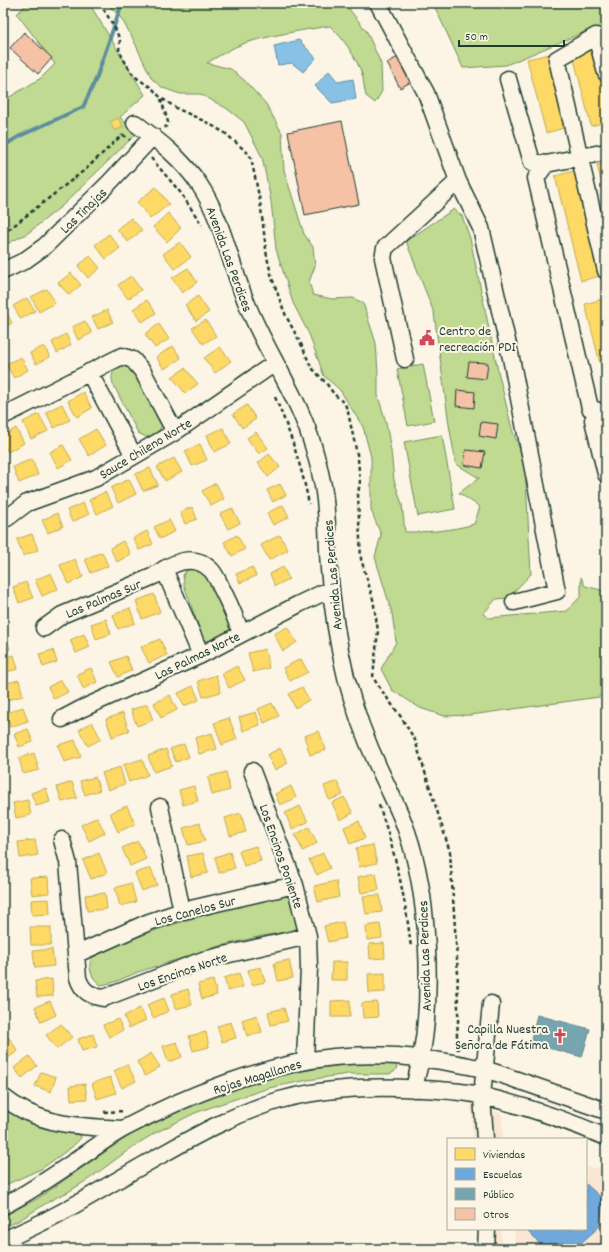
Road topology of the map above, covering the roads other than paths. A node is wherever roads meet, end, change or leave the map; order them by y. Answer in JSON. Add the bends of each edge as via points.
{"nodes":[{"id":1,"x":378,"y":3,"type":"edge"},
{"id":2,"x":606,"y":73,"type":"edge"},
{"id":3,"x":508,"y":79,"type":"dead end"},
{"id":4,"x":135,"y":123,"type":"road end"},
{"id":5,"x":153,"y":136,"type":"junction"},
{"id":6,"x":606,"y":152,"type":"edge"},
{"id":7,"x":580,"y":158,"type":"junction"},
{"id":8,"x":546,"y":164,"type":"junction"},
{"id":9,"x":458,"y":181,"type":"junction"},
{"id":10,"x":3,"y":271,"type":"edge"},
{"id":11,"x":606,"y":271,"type":"edge"},
{"id":12,"x":405,"y":359,"type":"dead end"},
{"id":13,"x":275,"y":363,"type":"junction"},
{"id":14,"x":89,"y":372,"type":"junction"},
{"id":15,"x":603,"y":411,"type":"edge"},
{"id":16,"x":3,"y":416,"type":"edge"},
{"id":17,"x":175,"y":432,"type":"junction"},
{"id":18,"x":134,"y":456,"type":"junction"},
{"id":19,"x":606,"y":474,"type":"edge"},
{"id":20,"x":7,"y":518,"type":"dead end"},
{"id":21,"x":164,"y":569,"type":"junction"},
{"id":22,"x":331,"y":589,"type":"junction"},
{"id":23,"x":514,"y":602,"type":"dead end"},
{"id":24,"x":44,"y":628,"type":"dead end"},
{"id":25,"x":241,"y":634,"type":"junction"},
{"id":26,"x":201,"y":655,"type":"junction"},
{"id":27,"x":62,"y":719,"type":"dead end"},
{"id":28,"x":252,"y":771,"type":"dead end"},
{"id":29,"x":160,"y":807,"type":"dead end"},
{"id":30,"x":62,"y":840,"type":"dead end"},
{"id":31,"x":295,"y":885,"type":"junction"},
{"id":32,"x":182,"y":911,"type":"junction"},
{"id":33,"x":308,"y":936,"type":"junction"},
{"id":34,"x":77,"y":954,"type":"junction"},
{"id":35,"x":491,"y":1004,"type":"dead end"},
{"id":36,"x":421,"y":1058,"type":"junction"},
{"id":37,"x":305,"y":1061,"type":"junction"},
{"id":38,"x":484,"y":1069,"type":"junction"},
{"id":39,"x":414,"y":1089,"type":"junction"},
{"id":40,"x":482,"y":1096,"type":"junction"},
{"id":41,"x":3,"y":1097,"type":"edge"},
{"id":42,"x":606,"y":1110,"type":"edge"},
{"id":43,"x":122,"y":1129,"type":"junction"},
{"id":44,"x":606,"y":1137,"type":"edge"},
{"id":45,"x":485,"y":1138,"type":"edge"},
{"id":46,"x":3,"y":1206,"type":"edge"},
{"id":47,"x":487,"y":1230,"type":"edge"},
{"id":48,"x":3,"y":1240,"type":"edge"},
{"id":49,"x":486,"y":1249,"type":"edge"}],
"edges":[{"from":1,"to":9,"type":"street","via":[[426,93]]},
{"from":2,"to":7,"type":"street","via":[[596,36],[557,59]]},
{"from":3,"to":8,"type":"street","via":[[532,162]]},
{"from":4,"to":5,"type":"street","name":"Avenida Las Perdices"},
{"from":5,"to":10,"type":"street","name":"Las Tinajas","via":[[110,183],[45,246],[24,261]]},
{"from":5,"to":13,"type":"street","name":"Avenida Las Perdices","via":[[186,168],[206,196],[220,226],[247,305]]},
{"from":6,"to":7,"type":"street"},
{"from":7,"to":8,"type":"street"},
{"from":7,"to":11,"type":"street"},
{"from":8,"to":15,"type":"street","via":[[536,178],[590,408]]},
{"from":9,"to":12,"type":"street","via":[[385,248],[383,258]]},
{"from":9,"to":23,"type":"street","via":[[482,228],[511,358],[557,591]]},
{"from":13,"to":17,"type":"street","name":"Sauce Chileno Norte"},
{"from":13,"to":22,"type":"street","name":"Avenida Las Perdices","via":[[300,410],[319,468],[327,510]]},
{"from":14,"to":16,"type":"street"},
{"from":14,"to":17,"type":"street","via":[[122,356],[133,360],[143,372]]},
{"from":14,"to":18,"type":"street"},
{"from":15,"to":19,"type":"street","via":[[593,420]]},
{"from":17,"to":18,"type":"street","name":"Sauce Chileno Norte"},
{"from":18,"to":20,"type":"street","name":"Sauce Chileno Norte","via":[[96,478],[27,503]]},
{"from":21,"to":24,"type":"street","name":"Las Palmas Sur","via":[[154,576],[62,614]]},
{"from":21,"to":25,"type":"street","name":"Las Palmas Sur","via":[[185,560],[198,561],[211,569],[236,616]]},
{"from":21,"to":26,"type":"street"},
{"from":22,"to":25,"type":"street","name":"Las Palmas Norte"},
{"from":22,"to":36,"type":"street","name":"Avenida Las Perdices","via":[[340,646],[354,702],[372,753],[401,814],[417,867],[424,912],[427,964],[426,1018]]},
{"from":25,"to":26,"type":"street","name":"Las Palmas Norte"},
{"from":26,"to":27,"type":"street","name":"Las Palmas Norte"},
{"from":28,"to":31,"type":"street","name":"Los Encinos Poniente"},
{"from":29,"to":32,"type":"street"},
{"from":30,"to":34,"type":"street","via":[[68,862]]},
{"from":31,"to":32,"type":"street","name":"Los Canelos Sur"},
{"from":31,"to":33,"type":"street","name":"Los Encinos Poniente"},
{"from":32,"to":34,"type":"street","name":"Los Canelos Sur","via":[[149,922]]},
{"from":33,"to":34,"type":"street","name":"Los Encinos Norte","via":[[203,960],[104,998],[88,994],[82,988],[78,978]]},
{"from":33,"to":37,"type":"street","name":"Los Encinos Poniente"},
{"from":35,"to":38,"type":"street"},
{"from":36,"to":37,"type":"street","name":"Rojas Magallanes","via":[[362,1055]]},
{"from":36,"to":38,"type":"street","name":"Rojas Magallanes"},
{"from":36,"to":39,"type":"street","name":"Avenida Las Perdices"},
{"from":37,"to":43,"type":"street","name":"Rojas Magallanes","via":[[277,1067],[199,1094]]},
{"from":38,"to":40,"type":"street"},
{"from":38,"to":42,"type":"street","name":"Rojas Magallanes"},
{"from":39,"to":40,"type":"street"},
{"from":39,"to":48,"type":"street","via":[[357,1087],[329,1090],[286,1098],[256,1108],[163,1153],[54,1217]]},
{"from":40,"to":44,"type":"street","via":[[544,1114]]},
{"from":40,"to":45,"type":"street"},
{"from":41,"to":43,"type":"street","via":[[22,1110],[50,1121]]},
{"from":43,"to":46,"type":"street","name":"Rojas Magallanes","via":[[28,1193]]},
{"from":47,"to":49,"type":"street"}]}
